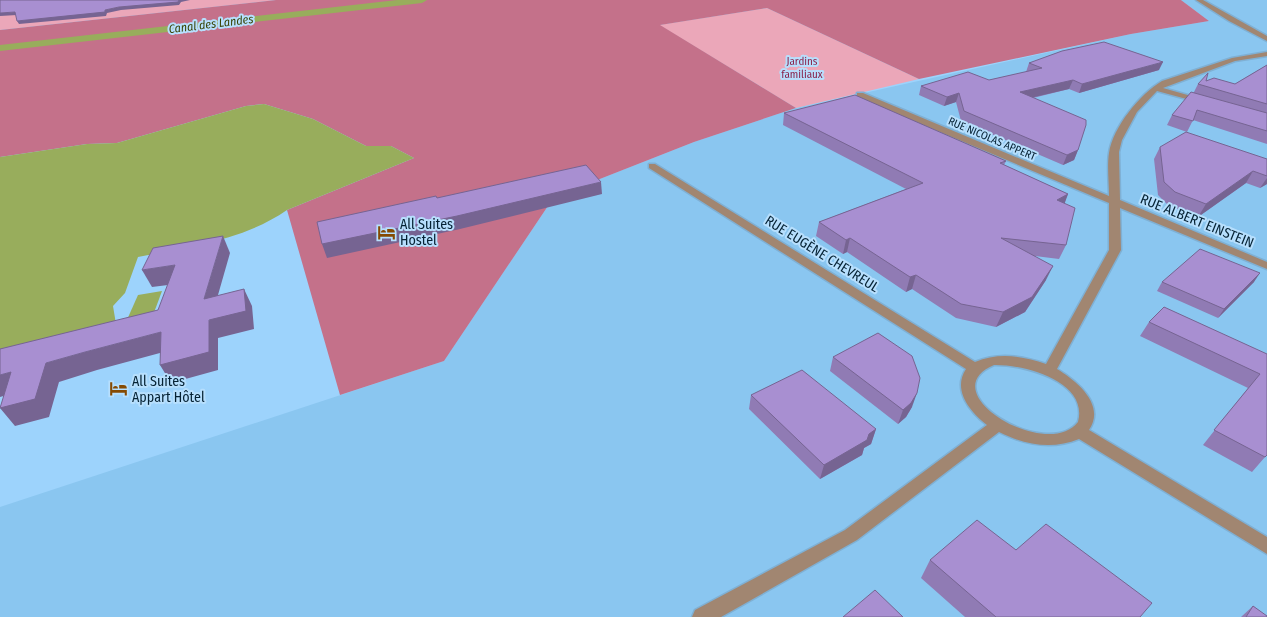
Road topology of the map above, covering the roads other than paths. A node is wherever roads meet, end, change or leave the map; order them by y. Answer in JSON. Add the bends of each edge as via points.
{"nodes":[{"id":1,"x":1199,"y":0,"type":"edge"},
{"id":2,"x":1267,"y":39,"type":"edge"},
{"id":3,"x":1267,"y":54,"type":"edge"},
{"id":4,"x":1156,"y":88,"type":"junction"},
{"id":5,"x":860,"y":95,"type":"edge"},
{"id":6,"x":1212,"y":104,"type":"edge"},
{"id":7,"x":652,"y":166,"type":"dead end"},
{"id":8,"x":1116,"y":204,"type":"junction"},
{"id":9,"x":1267,"y":266,"type":"edge"},
{"id":10,"x":976,"y":368,"type":"junction"},
{"id":11,"x":1048,"y":371,"type":"junction"},
{"id":12,"x":998,"y":425,"type":"junction"},
{"id":13,"x":1080,"y":432,"type":"junction"},
{"id":14,"x":1267,"y":546,"type":"edge"},
{"id":15,"x":702,"y":617,"type":"edge"}],
"edges":[{"from":1,"to":2,"type":"street"},
{"from":3,"to":4,"type":"street","via":[[1234,58]]},
{"from":4,"to":6,"type":"street"},
{"from":4,"to":8,"type":"street","via":[[1133,111],[1118,140],[1114,152]]},
{"from":5,"to":8,"type":"street","name":"RUE NICOLAS APPERT"},
{"from":7,"to":10,"type":"street","name":"RUE EUGÈNE CHEVREUL"},
{"from":8,"to":9,"type":"street","name":"RUE ALBERT EINSTEIN"},
{"from":8,"to":11,"type":"street","via":[[1115,250]]},
{"from":10,"to":11,"type":"street","via":[[992,360],[1005,360]]},
{"from":10,"to":12,"type":"street","via":[[968,376],[969,395],[985,416]]},
{"from":11,"to":13,"type":"street","via":[[1072,387],[1085,406],[1086,424]]},
{"from":12,"to":13,"type":"street","via":[[1044,440],[1062,439]]},
{"from":12,"to":15,"type":"street","via":[[852,535]]},
{"from":13,"to":14,"type":"street"}]}
